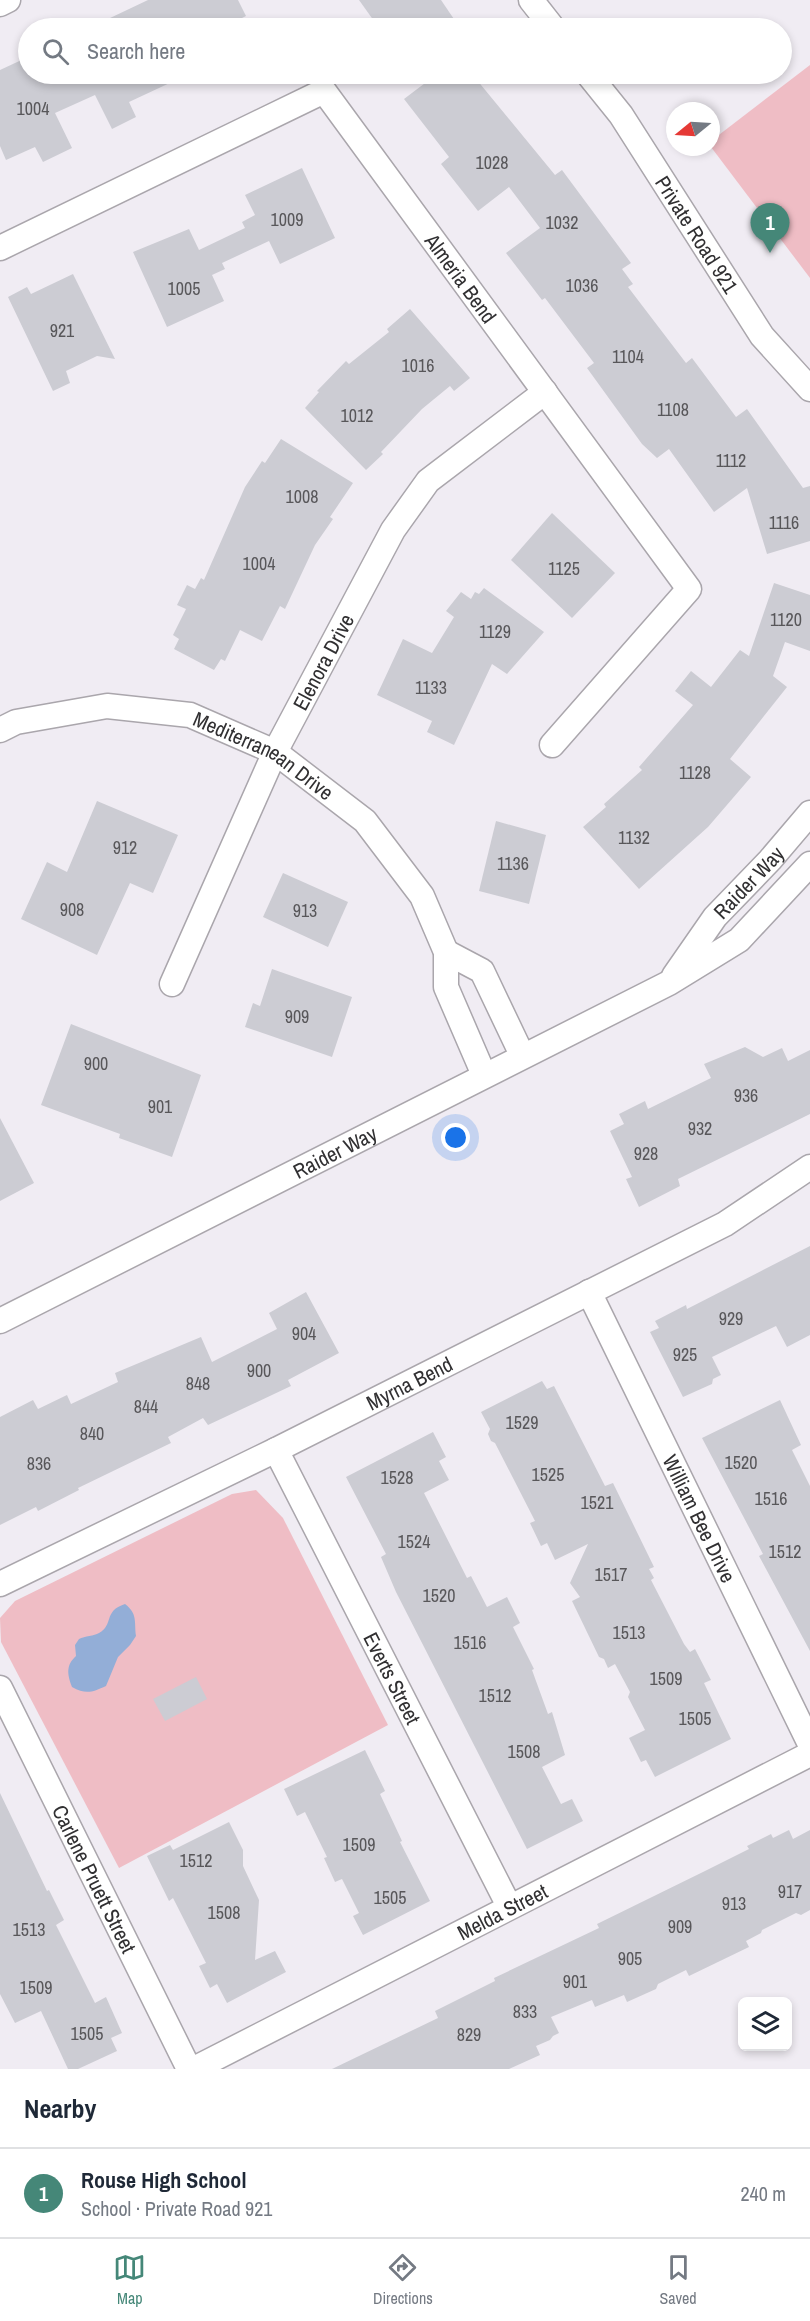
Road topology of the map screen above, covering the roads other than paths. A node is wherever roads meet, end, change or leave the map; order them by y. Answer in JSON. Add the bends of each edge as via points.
{"nodes":[{"id":1,"x":8,"y":0,"type":"edge"},
{"id":2,"x":531,"y":0,"type":"edge"},
{"id":3,"x":0,"y":4,"type":"edge"},
{"id":4,"x":545,"y":18,"type":"edge"},
{"id":5,"x":596,"y":84,"type":"edge"},
{"id":6,"x":0,"y":248,"type":"edge"},
{"id":7,"x":810,"y":389,"type":"edge"},
{"id":8,"x":545,"y":392,"type":"junction"},
{"id":9,"x":0,"y":730,"type":"edge"},
{"id":10,"x":552,"y":745,"type":"dead end"},
{"id":11,"x":275,"y":752,"type":"junction"},
{"id":12,"x":810,"y":813,"type":"edge"},
{"id":13,"x":810,"y":864,"type":"edge"},
{"id":14,"x":446,"y":952,"type":"junction"},
{"id":15,"x":669,"y":982,"type":"junction"},
{"id":16,"x":172,"y":984,"type":"dead end"},
{"id":17,"x":522,"y":1055,"type":"junction"},
{"id":18,"x":484,"y":1075,"type":"junction"},
{"id":19,"x":810,"y":1167,"type":"edge"},
{"id":20,"x":589,"y":1292,"type":"junction"},
{"id":21,"x":0,"y":1321,"type":"edge"},
{"id":22,"x":276,"y":1450,"type":"junction"},
{"id":23,"x":0,"y":1584,"type":"edge"},
{"id":24,"x":0,"y":1688,"type":"edge"},
{"id":25,"x":810,"y":1744,"type":"edge"},
{"id":26,"x":810,"y":1754,"type":"edge"},
{"id":27,"x":509,"y":1906,"type":"junction"},
{"id":28,"x":189,"y":2069,"type":"edge"},
{"id":29,"x":194,"y":2069,"type":"edge"}],
"edges":[{"from":1,"to":3,"type":"street"},
{"from":2,"to":4,"type":"street"},
{"from":5,"to":7,"type":"street","name":"Private Road 921","via":[[621,114],[762,336]]},
{"from":6,"to":8,"type":"street","name":"Almeria Bend","via":[[324,91]]},
{"from":8,"to":10,"type":"street","name":"Almeria Bend","via":[[689,589]]},
{"from":8,"to":11,"type":"street","name":"Elenora Drive","via":[[428,481],[393,530]]},
{"from":9,"to":11,"type":"street","name":"Mediterranean Drive","via":[[16,722],[107,706],[190,715]]},
{"from":11,"to":14,"type":"street","name":"Mediterranean Drive","via":[[364,821],[422,896]]},
{"from":11,"to":16,"type":"street","name":"Elenora Drive"},
{"from":12,"to":15,"type":"street","name":"Raider Way","via":[[715,917]]},
{"from":13,"to":15,"type":"street","name":"Raider Way","via":[[739,940]]},
{"from":14,"to":17,"type":"street","via":[[482,971]]},
{"from":14,"to":18,"type":"street","via":[[446,987]]},
{"from":15,"to":17,"type":"street","name":"Raider Way"},
{"from":17,"to":18,"type":"street","name":"Raider Way"},
{"from":18,"to":21,"type":"street","name":"Raider Way"},
{"from":19,"to":20,"type":"street","name":"Myrna Bend","via":[[725,1224]]},
{"from":20,"to":22,"type":"street","name":"Myrna Bend"},
{"from":20,"to":25,"type":"street","name":"William Bee Drive"},
{"from":22,"to":23,"type":"street","name":"Myrna Bend"},
{"from":22,"to":27,"type":"street","name":"Everts Street"},
{"from":24,"to":28,"type":"street","name":"Carlene Pruett Street"},
{"from":26,"to":27,"type":"street","name":"Melda Street"},
{"from":27,"to":29,"type":"street","name":"Melda Street"}]}
